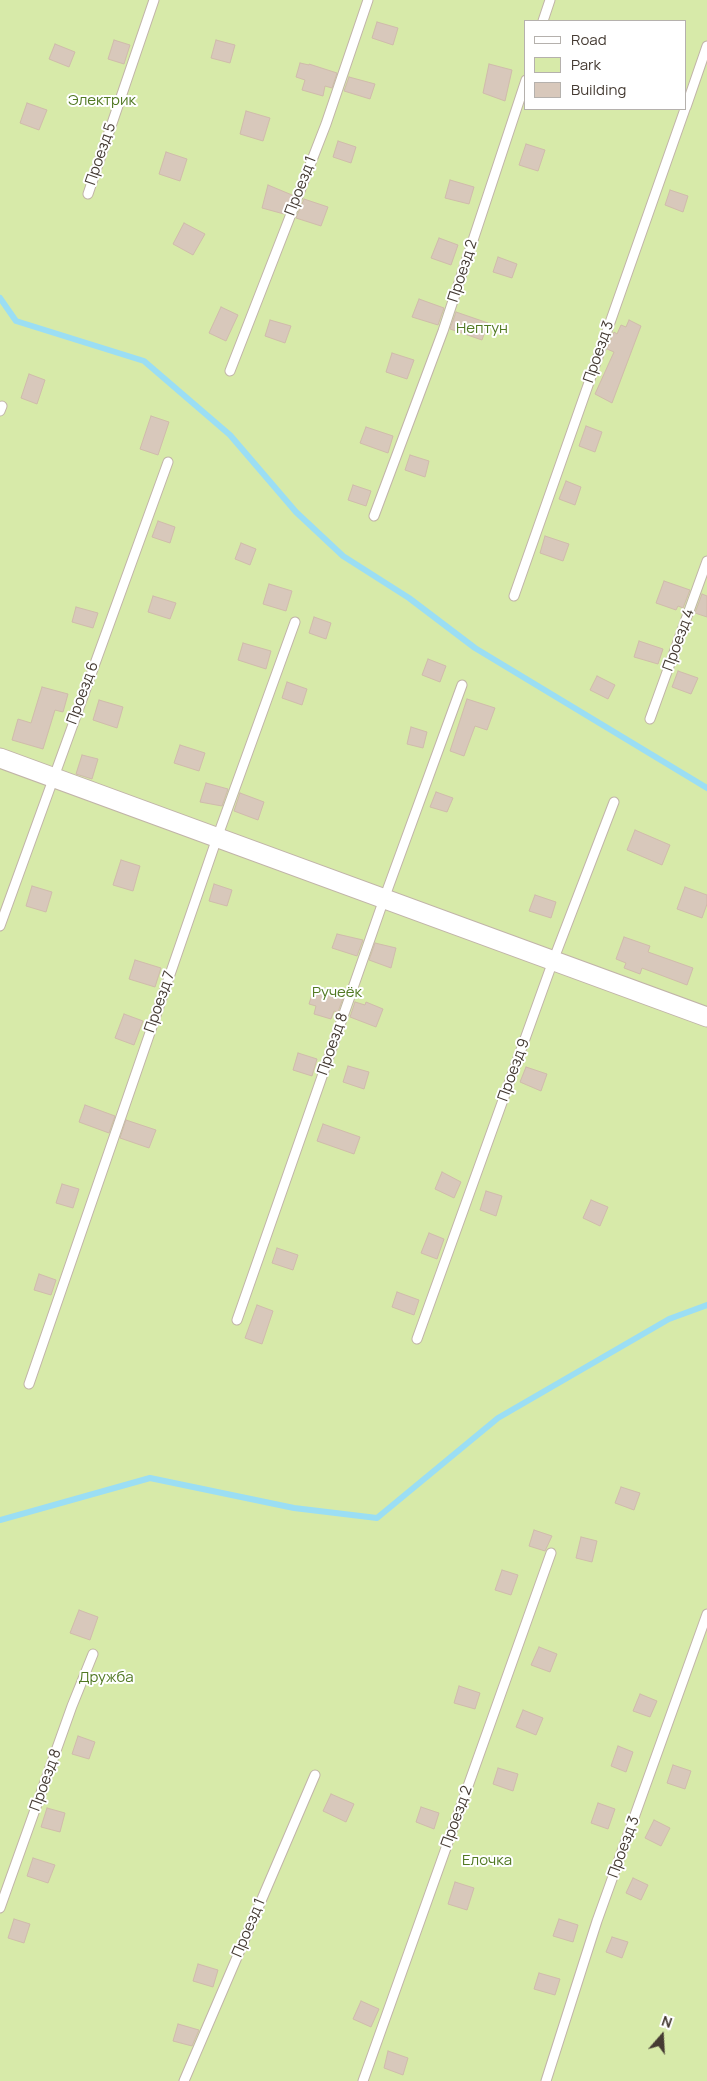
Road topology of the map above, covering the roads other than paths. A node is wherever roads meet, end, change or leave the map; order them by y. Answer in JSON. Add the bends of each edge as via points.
{"nodes":[{"id":1,"x":154,"y":0,"type":"edge"},
{"id":2,"x":368,"y":0,"type":"edge"},
{"id":3,"x":550,"y":0,"type":"edge"},
{"id":4,"x":543,"y":20,"type":"edge"},
{"id":5,"x":707,"y":46,"type":"edge"},
{"id":6,"x":524,"y":86,"type":"edge"},
{"id":7,"x":687,"y":102,"type":"edge"},
{"id":8,"x":684,"y":110,"type":"edge"},
{"id":9,"x":88,"y":194,"type":"dead end"},
{"id":10,"x":230,"y":371,"type":"dead end"},
{"id":11,"x":168,"y":462,"type":"dead end"},
{"id":12,"x":374,"y":516,"type":"dead end"},
{"id":13,"x":707,"y":561,"type":"edge"},
{"id":14,"x":514,"y":596,"type":"dead end"},
{"id":15,"x":295,"y":622,"type":"dead end"},
{"id":16,"x":462,"y":685,"type":"dead end"},
{"id":17,"x":650,"y":719,"type":"dead end"},
{"id":18,"x":0,"y":758,"type":"edge"},
{"id":19,"x":52,"y":777,"type":"junction"},
{"id":20,"x":614,"y":802,"type":"dead end"},
{"id":21,"x":217,"y":838,"type":"junction"},
{"id":22,"x":384,"y":899,"type":"junction"},
{"id":23,"x":0,"y":926,"type":"edge"},
{"id":24,"x":553,"y":961,"type":"junction"},
{"id":25,"x":707,"y":1017,"type":"edge"},
{"id":26,"x":237,"y":1320,"type":"dead end"},
{"id":27,"x":417,"y":1339,"type":"dead end"},
{"id":28,"x":29,"y":1384,"type":"dead end"},
{"id":29,"x":551,"y":1553,"type":"dead end"},
{"id":30,"x":707,"y":1614,"type":"edge"},
{"id":31,"x":93,"y":1654,"type":"dead end"},
{"id":32,"x":315,"y":1775,"type":"dead end"},
{"id":33,"x":0,"y":1908,"type":"edge"},
{"id":34,"x":184,"y":2081,"type":"edge"},
{"id":35,"x":363,"y":2081,"type":"edge"},
{"id":36,"x":546,"y":2081,"type":"edge"}],
"edges":[{"from":1,"to":9,"type":"lane","name":"Проезд 5"},
{"from":2,"to":10,"type":"lane","name":"Проезд 1","via":[[326,124]]},
{"from":3,"to":4,"type":"lane"},
{"from":5,"to":7,"type":"lane","name":"Проезд 3"},
{"from":6,"to":12,"type":"lane","name":"Проезд 2","via":[[443,331]]},
{"from":8,"to":14,"type":"lane","name":"Проезд 3"},
{"from":11,"to":19,"type":"lane","name":"Проезд 6"},
{"from":13,"to":17,"type":"lane","name":"Проезд 4"},
{"from":15,"to":21,"type":"lane","name":"Проезд 7"},
{"from":16,"to":22,"type":"lane","name":"Проезд 8"},
{"from":18,"to":19,"type":"street"},
{"from":19,"to":21,"type":"street"},
{"from":19,"to":23,"type":"lane","name":"Проезд 6"},
{"from":20,"to":24,"type":"lane","name":"Проезд 9"},
{"from":21,"to":22,"type":"street"},
{"from":21,"to":28,"type":"lane","name":"Проезд 7"},
{"from":22,"to":24,"type":"street"},
{"from":22,"to":26,"type":"lane","name":"Проезд 8"},
{"from":24,"to":25,"type":"street"},
{"from":24,"to":27,"type":"lane","name":"Проезд 9"},
{"from":29,"to":35,"type":"lane","name":"Проезд 2"},
{"from":30,"to":36,"type":"lane","name":"Проезд 3","via":[[597,1921]]},
{"from":31,"to":33,"type":"lane","name":"Проезд 8"},
{"from":32,"to":34,"type":"lane","name":"Проезд 1"}]}
